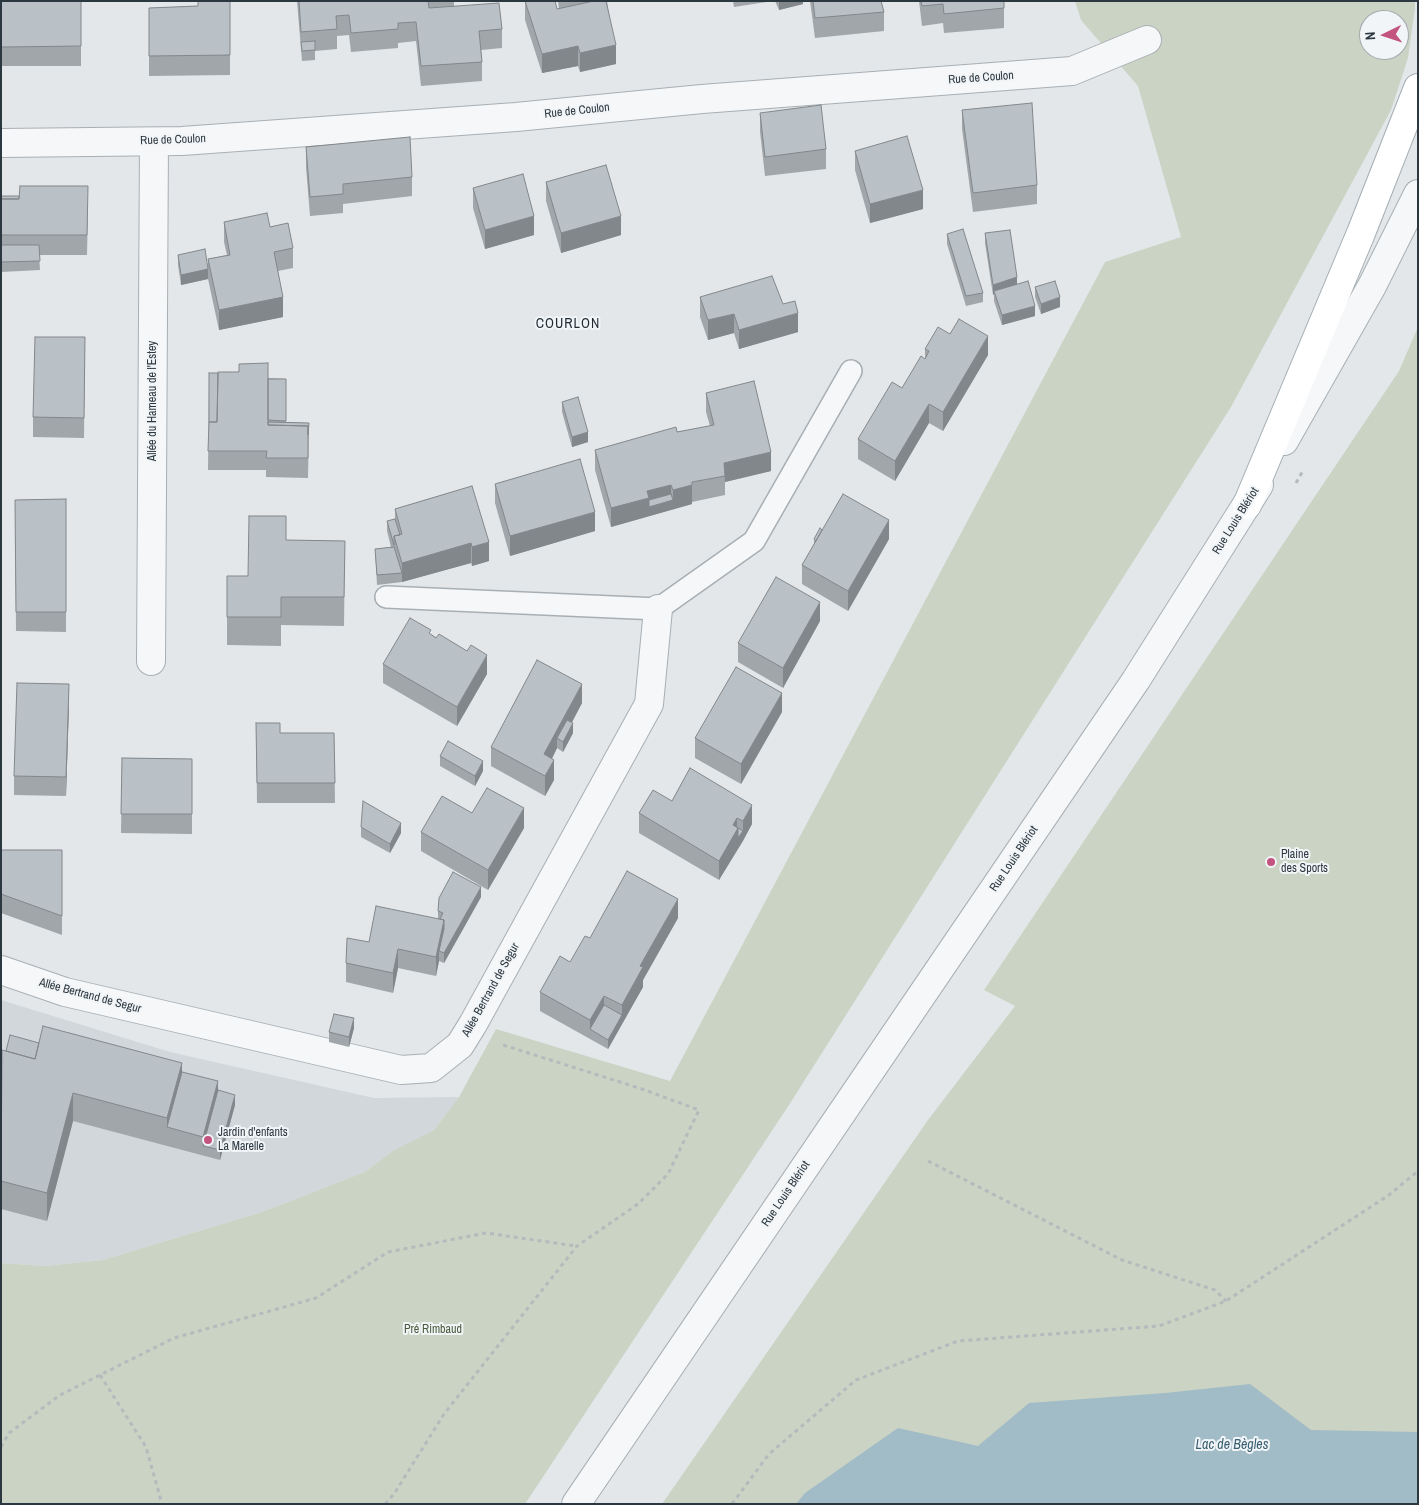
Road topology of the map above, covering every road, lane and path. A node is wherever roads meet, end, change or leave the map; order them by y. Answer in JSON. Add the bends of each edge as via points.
{"nodes":[{"id":1,"x":1147,"y":40,"type":"dead end"},
{"id":2,"x":1418,"y":88,"type":"edge"},
{"id":3,"x":154,"y":142,"type":"junction"},
{"id":4,"x":1,"y":143,"type":"edge"},
{"id":5,"x":1418,"y":194,"type":"edge"},
{"id":6,"x":851,"y":371,"type":"dead end"},
{"id":7,"x":1247,"y":505,"type":"junction"},
{"id":8,"x":386,"y":597,"type":"dead end"},
{"id":9,"x":658,"y":609,"type":"junction"},
{"id":10,"x":151,"y":661,"type":"dead end"},
{"id":11,"x":1,"y":970,"type":"edge"},
{"id":12,"x":466,"y":1035,"type":"junction"},
{"id":13,"x":928,"y":1161,"type":"dead end"},
{"id":14,"x":1418,"y":1170,"type":"edge"},
{"id":15,"x":577,"y":1246,"type":"junction"},
{"id":16,"x":1226,"y":1301,"type":"junction"},
{"id":17,"x":100,"y":1375,"type":"junction"},
{"id":18,"x":1,"y":1447,"type":"edge"},
{"id":19,"x":162,"y":1504,"type":"edge"},
{"id":20,"x":385,"y":1504,"type":"edge"},
{"id":21,"x":576,"y":1504,"type":"edge"},
{"id":22,"x":732,"y":1504,"type":"edge"}],
"edges":[{"from":1,"to":3,"type":"street","name":"Rue de Coulon","via":[[1072,71],[664,102],[516,117]]},
{"from":2,"to":7,"type":"main road"},
{"from":3,"to":4,"type":"street","name":"Rue de Coulon"},
{"from":3,"to":10,"type":"street","name":"Allée du Hameau de l'Estey"},
{"from":5,"to":7,"type":"street","name":"Rue Louis Blériot","via":[[1372,286]]},
{"from":6,"to":9,"type":"lane","via":[[754,541]]},
{"from":7,"to":21,"type":"street","name":"Rue Louis Blériot","via":[[1136,680]]},
{"from":8,"to":9,"type":"lane"},
{"from":9,"to":12,"type":"street","name":"Allée Bertrand de Segur","via":[[649,704]]},
{"from":11,"to":12,"type":"street","name":"Allée Bertrand de Segur","via":[[65,992],[401,1070],[430,1068],[460,1045]]},
{"from":12,"to":15,"type":"path","via":[[642,1089],[699,1110],[668,1174],[638,1204]]},
{"from":13,"to":16,"type":"path","via":[[1122,1260],[1215,1290]]},
{"from":14,"to":16,"type":"path","via":[[1389,1195]]},
{"from":15,"to":17,"type":"path","via":[[486,1233],[388,1252],[316,1298],[174,1338]]},
{"from":15,"to":20,"type":"path","via":[[444,1414]]},
{"from":16,"to":22,"type":"path","via":[[1159,1326],[958,1341],[856,1380],[769,1454]]},
{"from":17,"to":18,"type":"path","via":[[60,1395],[9,1433]]},
{"from":17,"to":19,"type":"path","via":[[146,1447]]}]}
